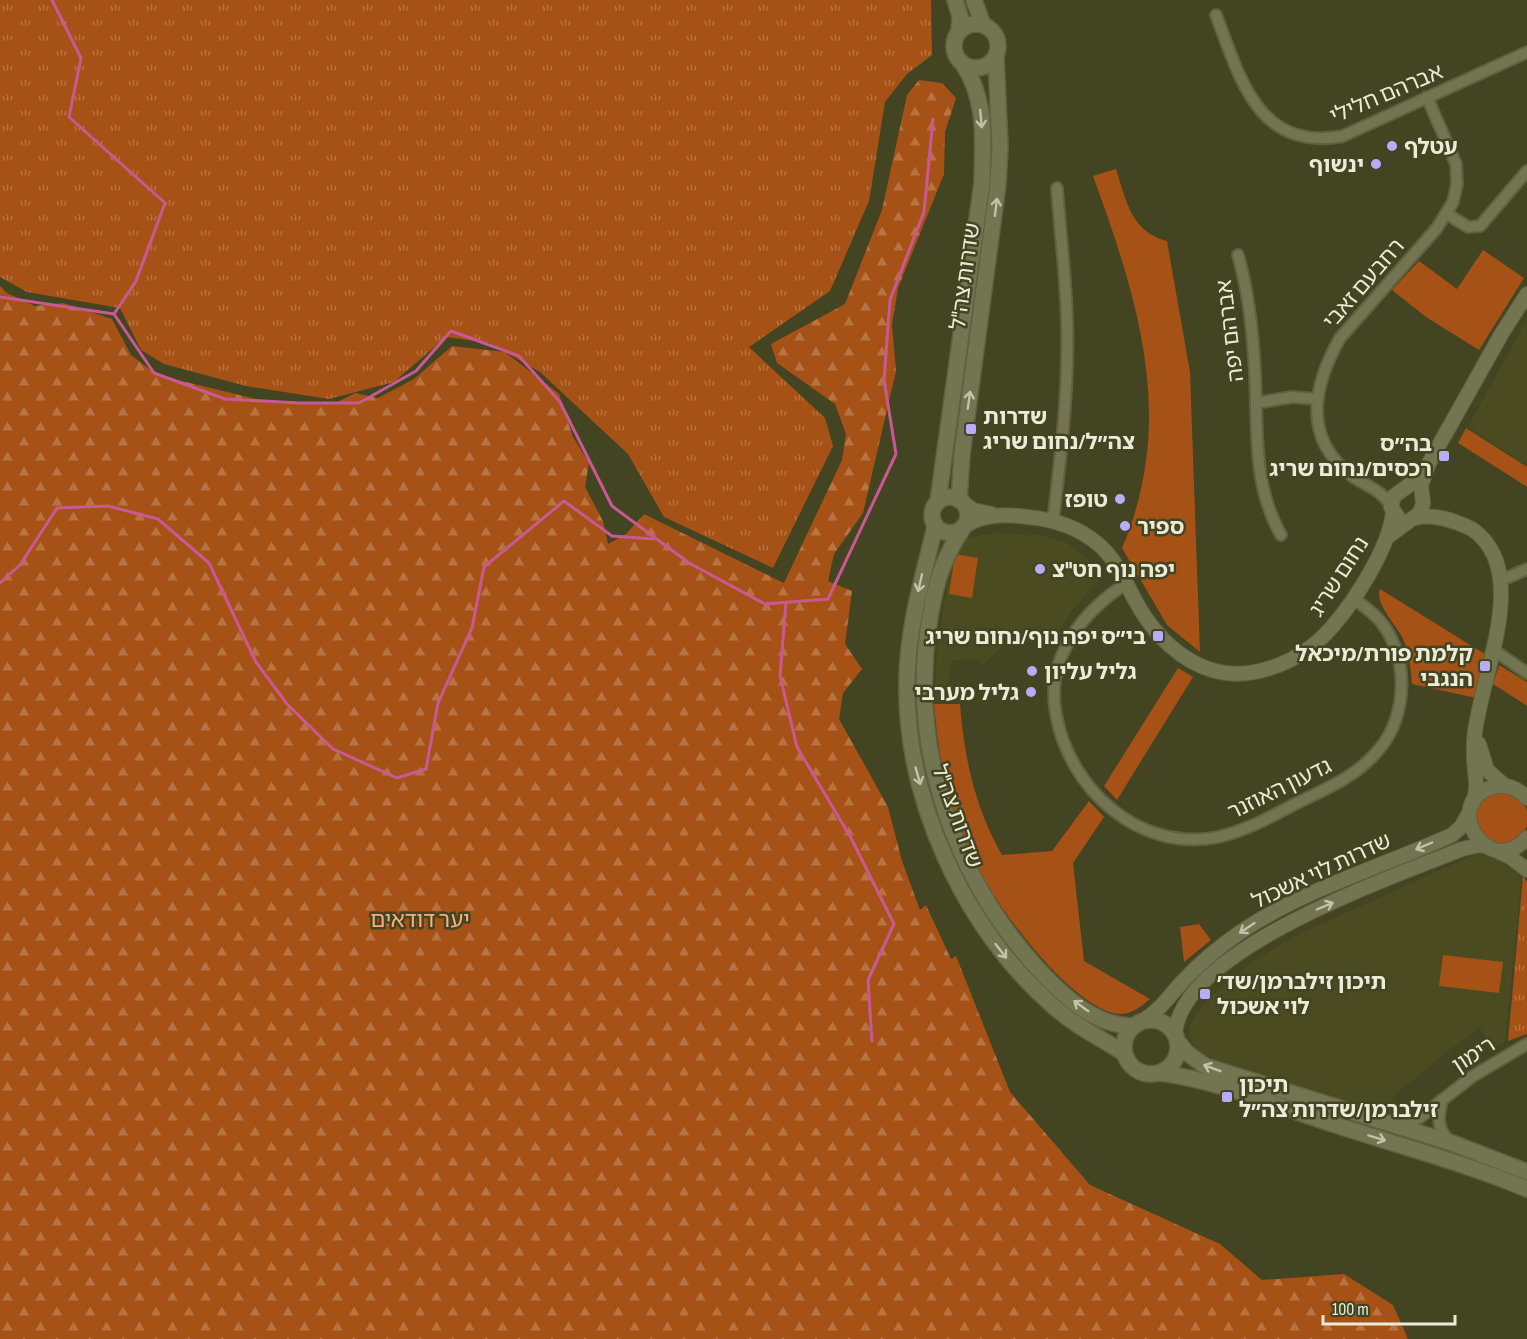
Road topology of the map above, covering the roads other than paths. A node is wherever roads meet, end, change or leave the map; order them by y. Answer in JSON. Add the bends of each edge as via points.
{"nodes":[{"id":1,"x":955,"y":0,"type":"edge"},
{"id":2,"x":974,"y":0,"type":"edge"},
{"id":3,"x":1216,"y":15,"type":"dead end"},
{"id":4,"x":984,"y":25,"type":"junction"},
{"id":5,"x":959,"y":32,"type":"junction"},
{"id":6,"x":1527,"y":52,"type":"edge"},
{"id":7,"x":996,"y":58,"type":"junction"},
{"id":8,"x":963,"y":64,"type":"junction"},
{"id":9,"x":1427,"y":97,"type":"junction"},
{"id":10,"x":1527,"y":171,"type":"edge"},
{"id":11,"x":1057,"y":188,"type":"dead end"},
{"id":12,"x":1447,"y":214,"type":"junction"},
{"id":13,"x":1239,"y":255,"type":"dead end"},
{"id":14,"x":1527,"y":294,"type":"edge"},
{"id":15,"x":1316,"y":399,"type":"junction"},
{"id":16,"x":1256,"y":403,"type":"junction"},
{"id":17,"x":1429,"y":463,"type":"junction"},
{"id":18,"x":1371,"y":487,"type":"junction"},
{"id":19,"x":1401,"y":490,"type":"junction"},
{"id":20,"x":1421,"y":497,"type":"junction"},
{"id":21,"x":938,"y":501,"type":"junction"},
{"id":22,"x":961,"y":501,"type":"junction"},
{"id":23,"x":1392,"y":510,"type":"junction"},
{"id":24,"x":1003,"y":515,"type":"junction"},
{"id":25,"x":1412,"y":519,"type":"junction"},
{"id":26,"x":1449,"y":520,"type":"junction"},
{"id":27,"x":1053,"y":522,"type":"junction"},
{"id":28,"x":935,"y":527,"type":"junction"},
{"id":29,"x":964,"y":527,"type":"junction"},
{"id":30,"x":1281,"y":534,"type":"dead end"},
{"id":31,"x":1388,"y":537,"type":"junction"},
{"id":32,"x":1527,"y":569,"type":"edge"},
{"id":33,"x":1509,"y":577,"type":"junction"},
{"id":34,"x":1127,"y":583,"type":"junction"},
{"id":35,"x":1353,"y":598,"type":"junction"},
{"id":36,"x":1495,"y":651,"type":"junction"},
{"id":37,"x":1527,"y":673,"type":"edge"},
{"id":38,"x":1478,"y":712,"type":"junction"},
{"id":39,"x":1515,"y":788,"type":"edge"},
{"id":40,"x":1527,"y":798,"type":"edge"},
{"id":41,"x":1471,"y":809,"type":"junction"},
{"id":42,"x":1527,"y":839,"type":"edge"},
{"id":43,"x":1491,"y":848,"type":"junction"},
{"id":44,"x":1527,"y":862,"type":"edge"},
{"id":45,"x":1527,"y":870,"type":"edge"},
{"id":46,"x":1138,"y":1024,"type":"junction"},
{"id":47,"x":1176,"y":1038,"type":"junction"},
{"id":48,"x":1527,"y":1044,"type":"edge"},
{"id":49,"x":1124,"y":1053,"type":"junction"},
{"id":50,"x":1161,"y":1073,"type":"junction"},
{"id":51,"x":1443,"y":1099,"type":"junction"},
{"id":52,"x":1395,"y":1125,"type":"junction"},
{"id":53,"x":1456,"y":1145,"type":"junction"},
{"id":54,"x":1527,"y":1172,"type":"edge"},
{"id":55,"x":1527,"y":1189,"type":"edge"}],
"edges":[{"from":1,"to":5,"type":"main road"},
{"from":2,"to":4,"type":"main road"},
{"from":3,"to":9,"type":"street","name":"אברהם חלילי","via":[[1249,97],[1263,114],[1287,131],[1314,139],[1343,136]]},
{"from":4,"to":5,"type":"main road","via":[[970,25]]},
{"from":4,"to":7,"type":"main road","via":[[997,38]]},
{"from":5,"to":8,"type":"main road","via":[[954,45]]},
{"from":6,"to":9,"type":"street","name":"אברהם חלילי"},
{"from":7,"to":8,"type":"main road","via":[[977,69]]},
{"from":22,"to":7,"type":"main road","name":"שדרות צה\"ל","one_way":true,"via":[[962,454],[998,184]]},
{"from":8,"to":21,"type":"main road","name":"שדרות צה\"ל","one_way":true,"via":[[980,102],[982,183]]},
{"from":9,"to":12,"type":"street","name":"רחבעם זאבי","via":[[1456,164],[1456,194]]},
{"from":10,"to":12,"type":"street","via":[[1480,226],[1468,227]]},
{"from":11,"to":27,"type":"street","via":[[1067,358]]},
{"from":12,"to":15,"type":"street","name":"רחבעם זאבי","via":[[1340,338],[1328,359]]},
{"from":13,"to":16,"type":"street","name":"אברהם יפה","via":[[1250,318]]},
{"from":14,"to":17,"type":"street"},
{"from":15,"to":16,"type":"street","name":"אברהם יפה","via":[[1293,397]]},
{"from":15,"to":18,"type":"street","name":"רחבעם זאבי","via":[[1321,435],[1328,451],[1346,471]]},
{"from":16,"to":30,"type":"street","name":"אברהם יפה","via":[[1261,485]]},
{"from":17,"to":19,"type":"street"},
{"from":17,"to":20,"type":"street","via":[[1421,482]]},
{"from":18,"to":19,"type":"street","name":"רחבעם זאבי"},
{"from":18,"to":23,"type":"street","name":"רחבעם זאבי"},
{"from":19,"to":20,"type":"street","via":[[1413,490]]},
{"from":19,"to":23,"type":"street","via":[[1392,498]]},
{"from":20,"to":25,"type":"street","via":[[1421,510]]},
{"from":20,"to":26,"type":"street"},
{"from":21,"to":22,"type":"main road","via":[[948,497]]},
{"from":21,"to":28,"type":"main road","via":[[931,514]]},
{"from":22,"to":24,"type":"street","name":"נחום שריג","via":[[977,511]]},
{"from":22,"to":29,"type":"main road","via":[[968,514]]},
{"from":23,"to":25,"type":"street","via":[[1401,519]]},
{"from":23,"to":31,"type":"street","name":"נחום שריג"},
{"from":24,"to":27,"type":"street","name":"נחום שריג"},
{"from":24,"to":29,"type":"street","name":"נחום שריג","via":[[980,518]]},
{"from":25,"to":26,"type":"street","via":[[1428,516]]},
{"from":25,"to":31,"type":"street","name":"נחום שריג"},
{"from":26,"to":33,"type":"street","via":[[1491,543],[1504,560]]},
{"from":27,"to":34,"type":"street","name":"נחום שריג","via":[[1074,529],[1098,545]]},
{"from":28,"to":29,"type":"main road","via":[[951,534]]},
{"from":28,"to":49,"type":"main road","name":"שדרות צה\"ל","one_way":true,"via":[[916,603],[907,679],[913,758],[936,830],[963,893],[1009,961],[1053,1006]]},
{"from":46,"to":29,"type":"main road","name":"שדרות צה\"ל","one_way":true,"via":[[1107,1023],[1085,1010],[1022,950],[983,894],[951,824],[929,754],[923,680],[935,582]]},
{"from":31,"to":35,"type":"street","name":"נחום שריג"},
{"from":32,"to":33,"type":"street"},
{"from":33,"to":36,"type":"street","via":[[1507,606]]},
{"from":34,"to":35,"type":"street","name":"נחום שריג","via":[[1145,617],[1167,643],[1204,668],[1231,674],[1259,671],[1298,656],[1329,631]]},
{"from":34,"to":35,"type":"street","name":"גדעון האוזנר","via":[[1102,598],[1066,648],[1055,684],[1059,731],[1083,778],[1115,812],[1141,828],[1186,839],[1236,832],[1330,787],[1375,755],[1389,735],[1402,691],[1398,658],[1385,628]]},
{"from":36,"to":37,"type":"street"},
{"from":36,"to":38,"type":"street"},
{"from":38,"to":39,"type":"street","via":[[1484,763],[1492,776]]},
{"from":38,"to":41,"type":"street","via":[[1474,754],[1477,788]]},
{"from":39,"to":40,"type":"street"},
{"from":39,"to":41,"type":"street","name":"שדרות לוי אשכול","via":[[1485,790]]},
{"from":41,"to":43,"type":"street","via":[[1473,834]]},
{"from":41,"to":46,"type":"street","name":"שדרות לוי אשכול","one_way":true,"via":[[1452,835],[1301,898],[1252,924],[1208,957],[1160,1009]]},
{"from":42,"to":43,"type":"street","name":"שדרות לוי אשכול","via":[[1513,848]]},
{"from":42,"to":44,"type":"street"},
{"from":43,"to":45,"type":"street"},
{"from":47,"to":43,"type":"street","name":"שדרות לוי אשכול","one_way":true,"via":[[1178,1015],[1192,994],[1230,960],[1268,934],[1308,913],[1462,849],[1480,845]]},
{"from":46,"to":47,"type":"main road","via":[[1158,1021]]},
{"from":46,"to":49,"type":"main road","via":[[1126,1036]]},
{"from":47,"to":50,"type":"main road","via":[[1174,1062]]},
{"from":52,"to":47,"type":"main road","one_way":true,"via":[[1205,1066],[1187,1053]]},
{"from":48,"to":51,"type":"street","name":"רימון"},
{"from":49,"to":50,"type":"main road","via":[[1136,1070],[1149,1075]]},
{"from":50,"to":55,"type":"main road","one_way":true,"via":[[1220,1087]]},
{"from":51,"to":52,"type":"street","name":"רימון","via":[[1419,1118]]},
{"from":51,"to":53,"type":"street","name":"רימון","via":[[1440,1128]]},
{"from":52,"to":53,"type":"main road"},
{"from":53,"to":54,"type":"main road"}]}
